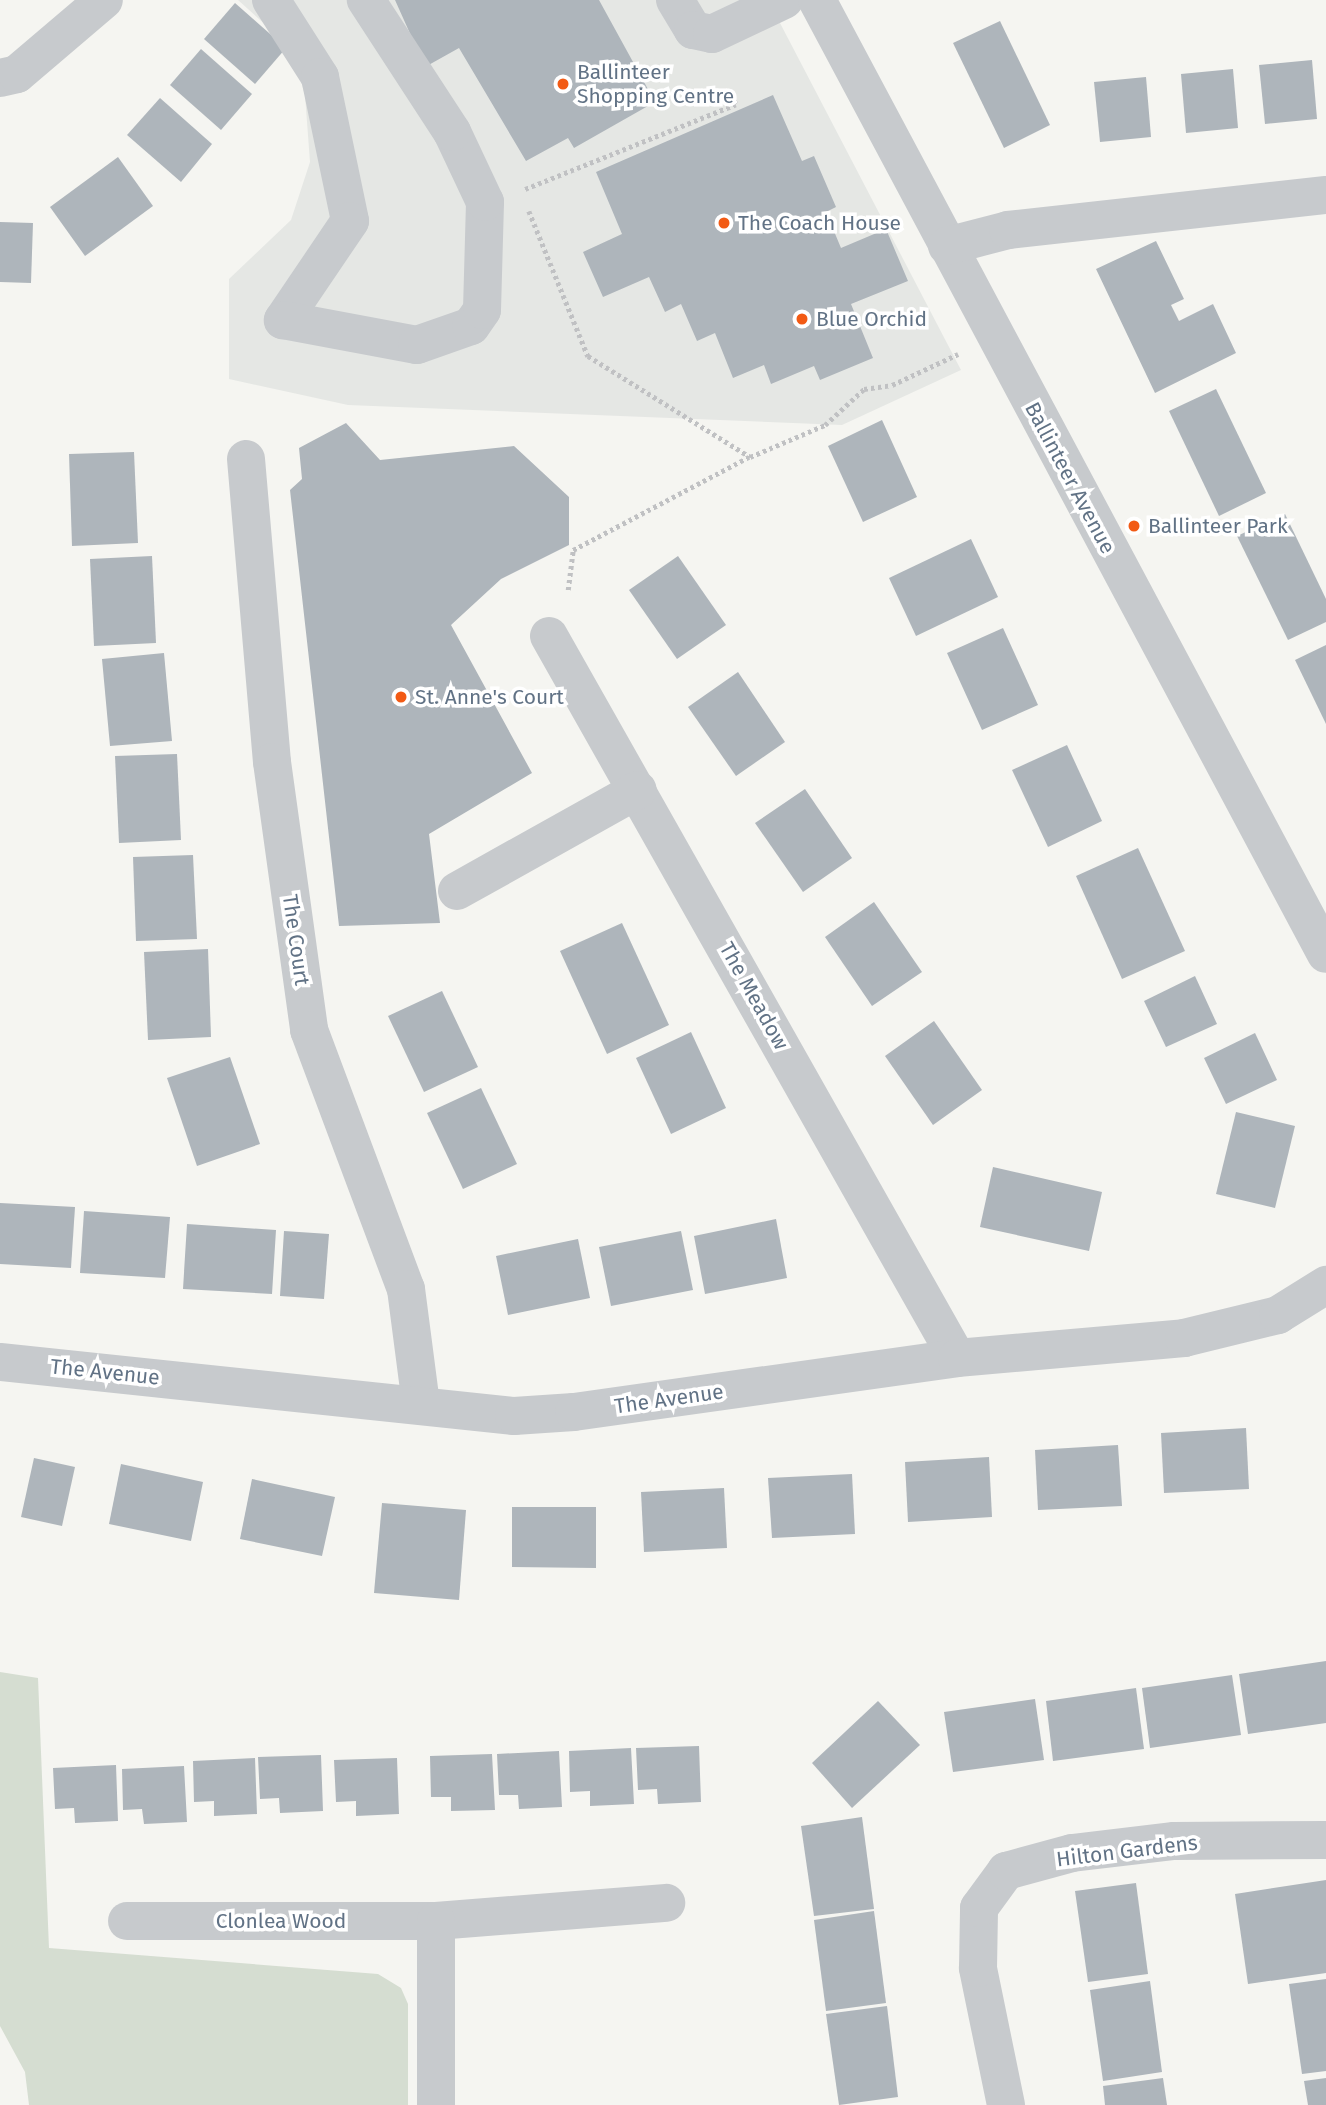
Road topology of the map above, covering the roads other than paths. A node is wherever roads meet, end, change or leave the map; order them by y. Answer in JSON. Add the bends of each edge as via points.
{"nodes":[{"id":1,"x":104,"y":0,"type":"edge"},
{"id":2,"x":271,"y":0,"type":"edge"},
{"id":3,"x":366,"y":0,"type":"edge"},
{"id":4,"x":675,"y":0,"type":"edge"},
{"id":5,"x":784,"y":0,"type":"edge"},
{"id":6,"x":817,"y":0,"type":"edge"},
{"id":7,"x":0,"y":78,"type":"edge"},
{"id":8,"x":1326,"y":195,"type":"edge"},
{"id":9,"x":947,"y":246,"type":"junction"},
{"id":10,"x":246,"y":459,"type":"dead end"},
{"id":11,"x":549,"y":636,"type":"dead end"},
{"id":12,"x":638,"y":790,"type":"junction"},
{"id":13,"x":457,"y":891,"type":"dead end"},
{"id":14,"x":1326,"y":954,"type":"edge"},
{"id":15,"x":1326,"y":1285,"type":"edge"},
{"id":16,"x":957,"y":1358,"type":"junction"},
{"id":17,"x":0,"y":1362,"type":"edge"},
{"id":18,"x":421,"y":1404,"type":"junction"},
{"id":19,"x":1326,"y":1840,"type":"edge"},
{"id":20,"x":666,"y":1903,"type":"dead end"},
{"id":21,"x":127,"y":1921,"type":"dead end"},
{"id":22,"x":436,"y":1921,"type":"junction"},
{"id":23,"x":436,"y":2105,"type":"edge"},
{"id":24,"x":1006,"y":2105,"type":"edge"}],
"edges":[{"from":1,"to":7,"type":"street","via":[[17,74]]},
{"from":2,"to":3,"type":"street","via":[[320,77],[350,221],[283,320],[417,345],[471,326],[482,310],[485,202],[452,132]]},
{"from":4,"to":5,"type":"street","via":[[693,30],[712,34]]},
{"from":6,"to":9,"type":"street","name":"Ballinteer Avenue"},
{"from":8,"to":9,"type":"street","via":[[1008,230]]},
{"from":9,"to":14,"type":"street","name":"Ballinteer Avenue"},
{"from":10,"to":18,"type":"street","name":"The Court","via":[[272,762],[309,1030],[406,1289]]},
{"from":11,"to":12,"type":"street","name":"The Meadow"},
{"from":12,"to":13,"type":"street"},
{"from":12,"to":16,"type":"street","name":"The Meadow"},
{"from":15,"to":16,"type":"street","name":"The Avenue","via":[[1279,1315],[1230,1329]]},
{"from":16,"to":18,"type":"street","name":"The Avenue","via":[[575,1412],[514,1416]]},
{"from":17,"to":18,"type":"street","name":"The Avenue"},
{"from":19,"to":24,"type":"street","name":"Hilton Gardens","via":[[1174,1841],[1072,1853],[1006,1871],[979,1908],[978,1968]]},
{"from":20,"to":22,"type":"street","name":"Clonlea Wood"},
{"from":21,"to":22,"type":"street","name":"Clonlea Wood"},
{"from":22,"to":23,"type":"street"}]}
